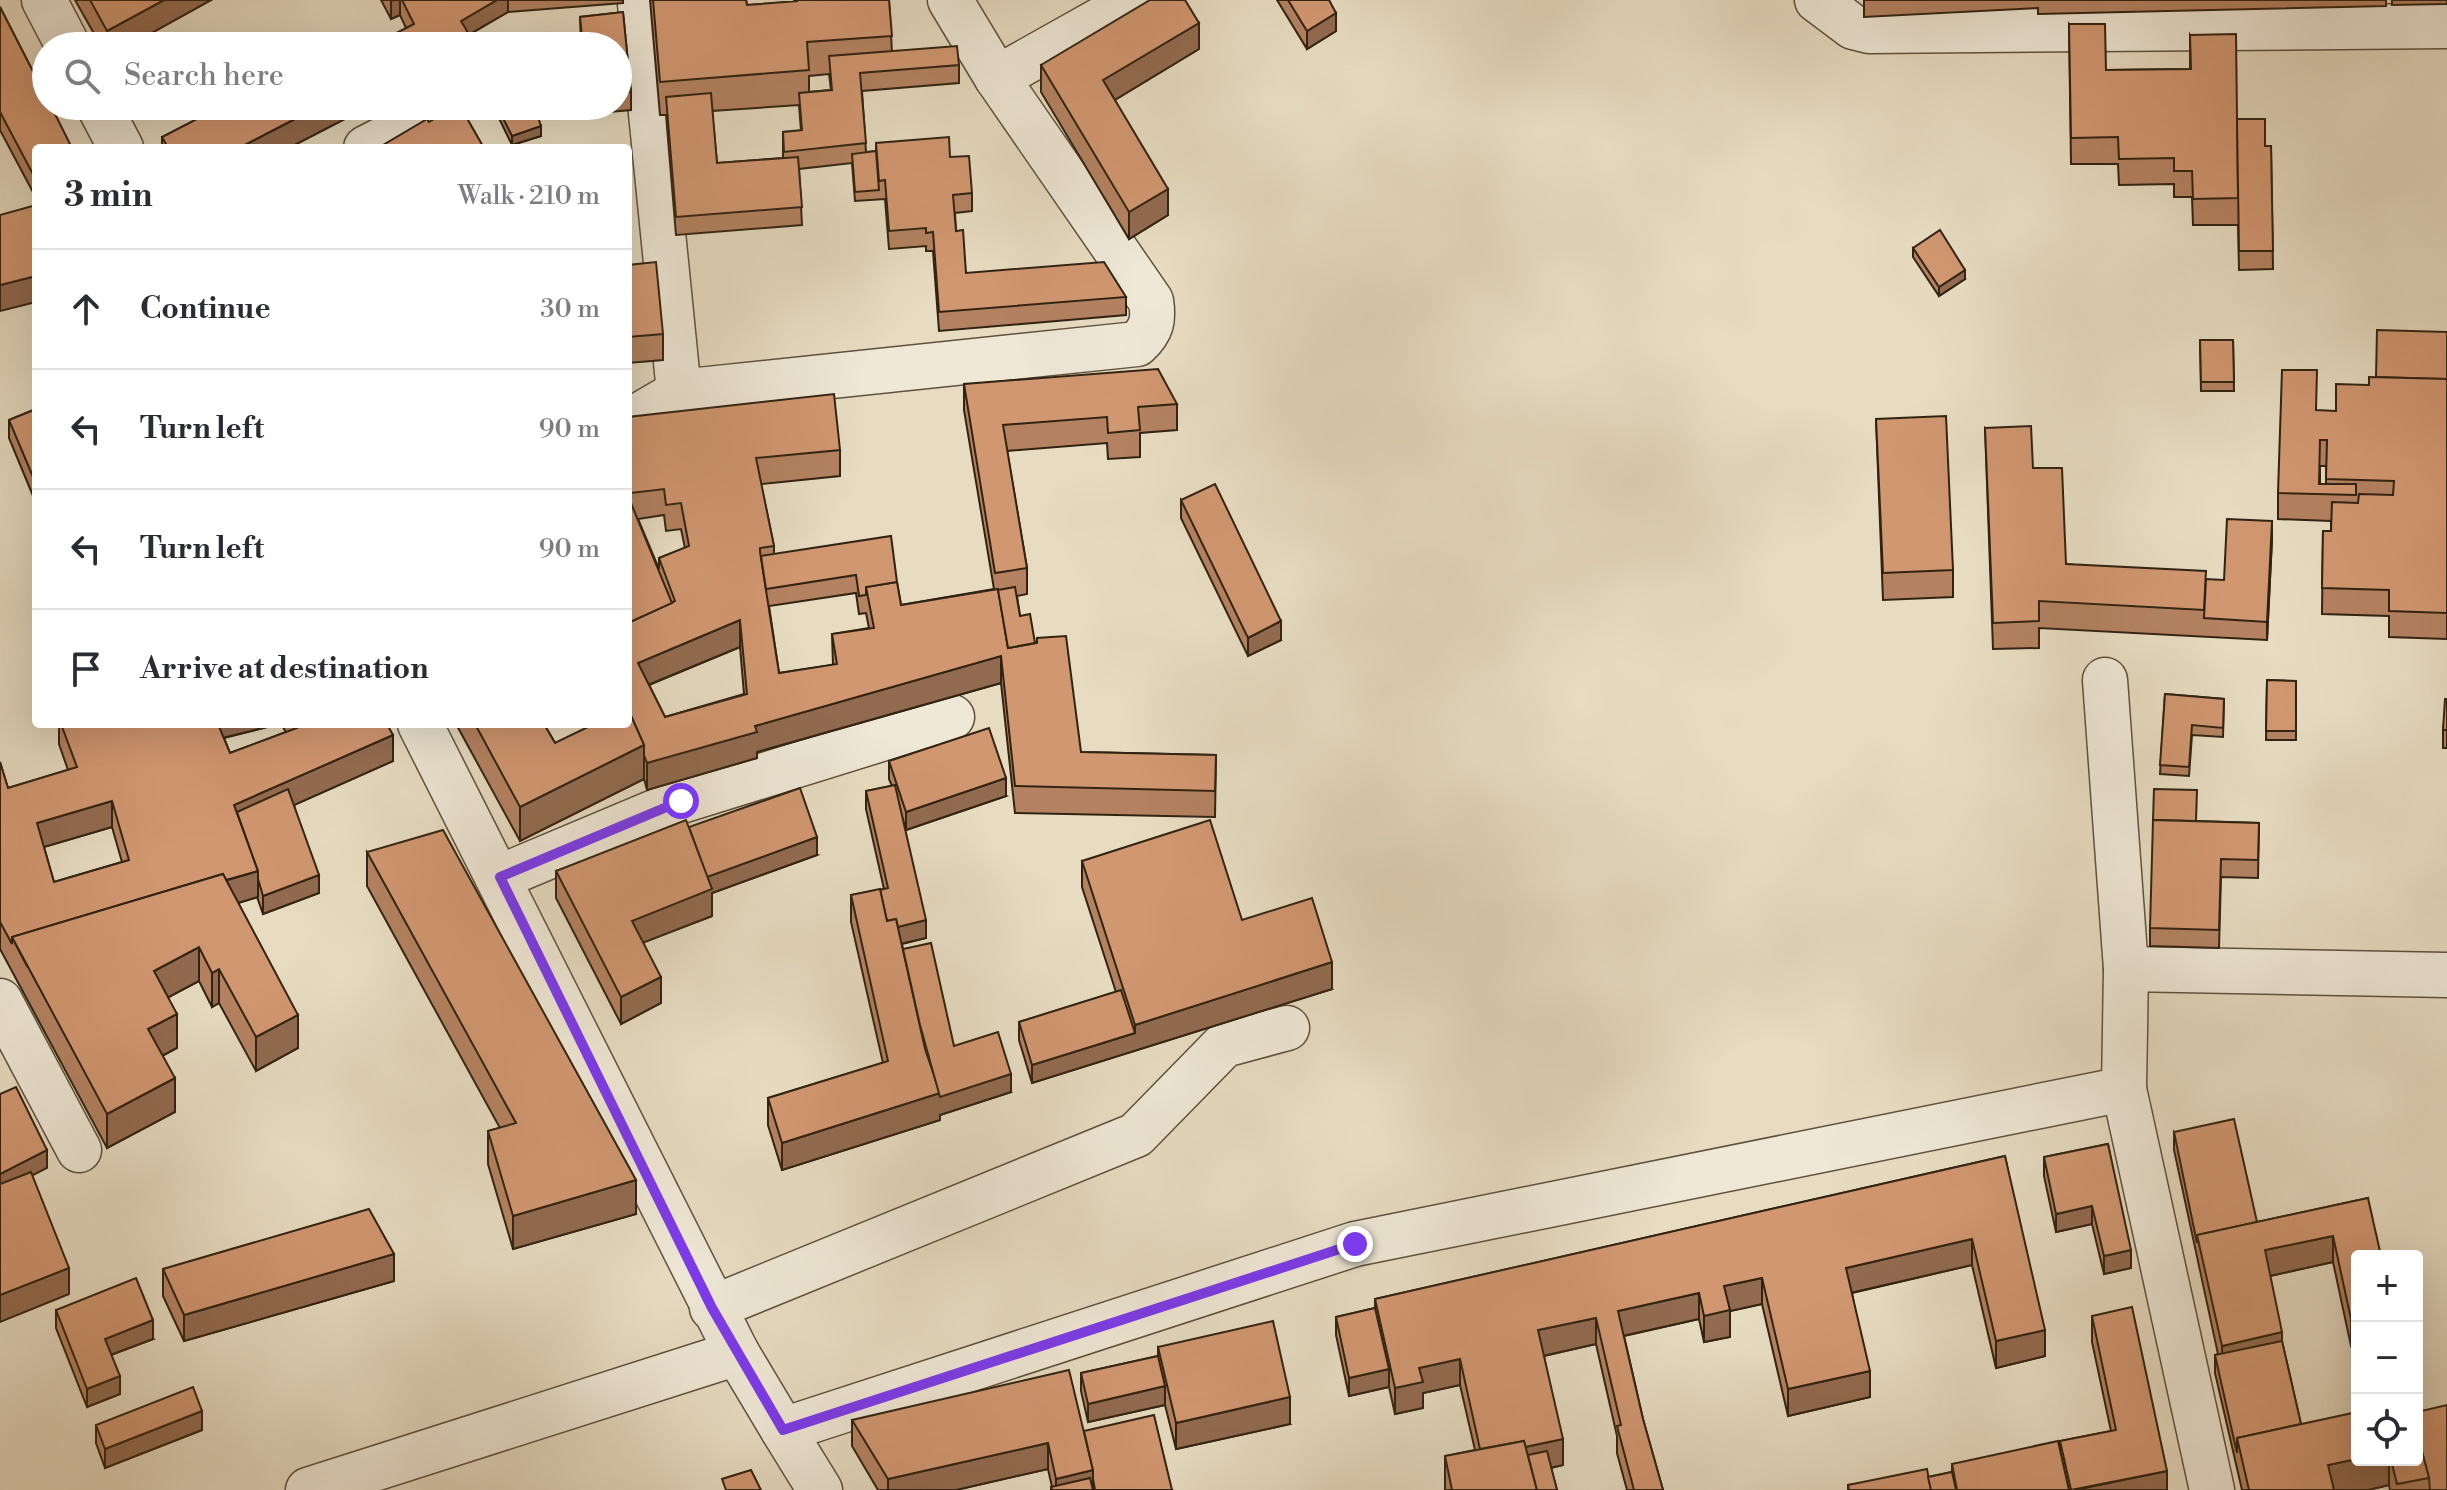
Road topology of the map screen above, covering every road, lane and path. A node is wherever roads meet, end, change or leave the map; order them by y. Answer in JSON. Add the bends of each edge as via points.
{"nodes":[{"id":1,"x":44,"y":0,"type":"edge"},
{"id":2,"x":950,"y":0,"type":"edge"},
{"id":3,"x":1136,"y":0,"type":"edge"},
{"id":4,"x":1817,"y":0,"type":"edge"},
{"id":5,"x":640,"y":4,"type":"dead end"},
{"id":6,"x":2447,"y":26,"type":"edge"},
{"id":7,"x":61,"y":32,"type":"edge"},
{"id":8,"x":997,"y":78,"type":"junction"},
{"id":9,"x":106,"y":120,"type":"edge"},
{"id":10,"x":421,"y":120,"type":"edge"},
{"id":11,"x":119,"y":144,"type":"edge"},
{"id":12,"x":374,"y":144,"type":"edge"},
{"id":13,"x":679,"y":392,"type":"junction"},
{"id":14,"x":632,"y":420,"type":"edge"},
{"id":15,"x":2105,"y":680,"type":"dead end"},
{"id":16,"x":952,"y":717,"type":"dead end"},
{"id":17,"x":422,"y":728,"type":"edge"},
{"id":18,"x":500,"y":877,"type":"junction"},
{"id":19,"x":2126,"y":969,"type":"junction"},
{"id":20,"x":2447,"y":975,"type":"edge"},
{"id":21,"x":0,"y":1001,"type":"edge"},
{"id":22,"x":1287,"y":1028,"type":"dead end"},
{"id":23,"x":2124,"y":1089,"type":"junction"},
{"id":24,"x":79,"y":1150,"type":"dead end"},
{"id":25,"x":712,"y":1308,"type":"junction"},
{"id":26,"x":737,"y":1353,"type":"junction"},
{"id":27,"x":783,"y":1430,"type":"junction"},
{"id":28,"x":308,"y":1490,"type":"edge"},
{"id":29,"x":820,"y":1490,"type":"edge"},
{"id":30,"x":2212,"y":1490,"type":"edge"}],
"edges":[{"from":1,"to":7,"type":"street"},
{"from":2,"to":8,"type":"street"},
{"from":3,"to":8,"type":"street"},
{"from":4,"to":6,"type":"street","via":[[1853,27],[1869,31]]},
{"from":5,"to":13,"type":"street"},
{"from":8,"to":13,"type":"street","via":[[1151,301],[1154,320],[1147,335],[1137,344]]},
{"from":9,"to":11,"type":"street"},
{"from":10,"to":12,"type":"street"},
{"from":13,"to":14,"type":"street"},
{"from":15,"to":19,"type":"street"},
{"from":16,"to":18,"type":"street","via":[[681,801]]},
{"from":17,"to":18,"type":"street"},
{"from":18,"to":25,"type":"street"},
{"from":19,"to":20,"type":"street"},
{"from":19,"to":23,"type":"street"},
{"from":21,"to":24,"type":"street"},
{"from":22,"to":25,"type":"street","via":[[1224,1045],[1136,1135]]},
{"from":23,"to":27,"type":"street","via":[[1355,1244]]},
{"from":23,"to":30,"type":"street"},
{"from":25,"to":26,"type":"street"},
{"from":26,"to":27,"type":"street"},
{"from":26,"to":28,"type":"street"},
{"from":27,"to":29,"type":"street"}]}
